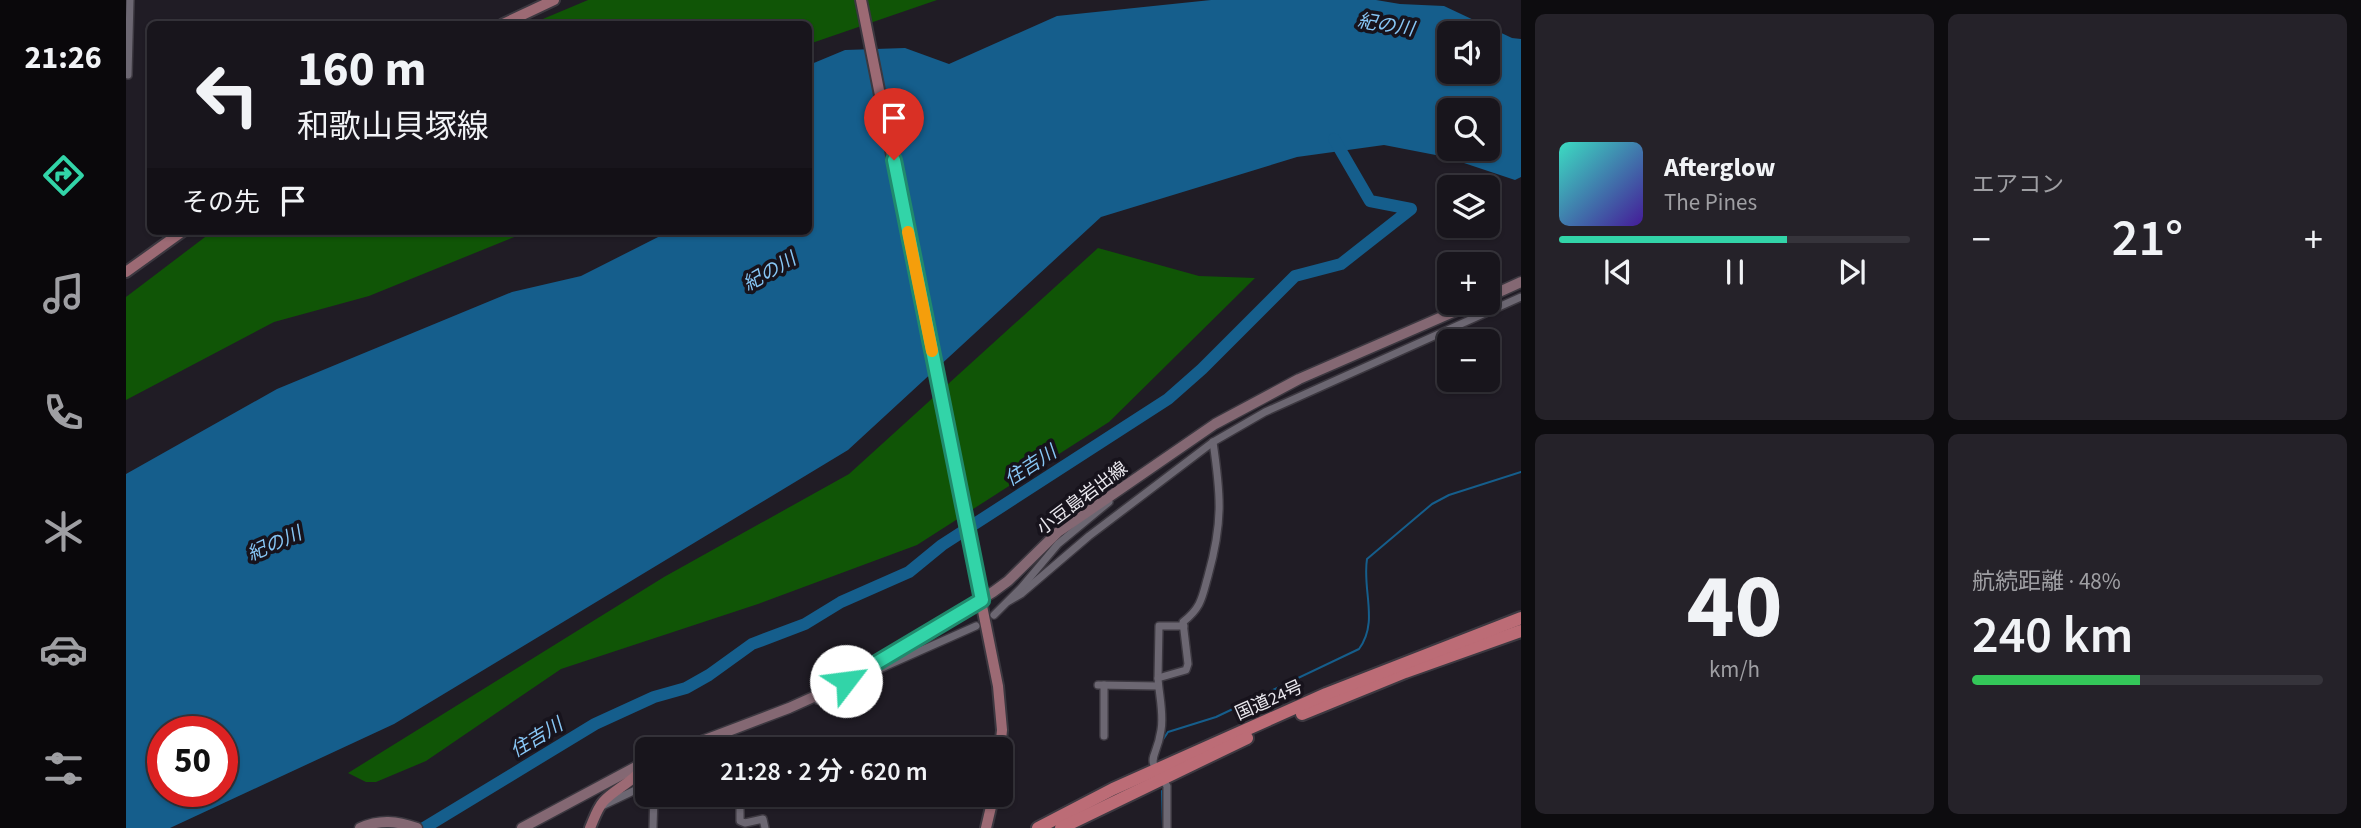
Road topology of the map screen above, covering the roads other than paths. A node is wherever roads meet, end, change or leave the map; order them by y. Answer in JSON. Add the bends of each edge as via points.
{"nodes":[{"id":1,"x":130,"y":0,"type":"edge"},
{"id":2,"x":862,"y":0,"type":"edge"},
{"id":3,"x":550,"y":1,"type":"edge"},
{"id":4,"x":128,"y":16,"type":"edge"},
{"id":5,"x":509,"y":21,"type":"edge"},
{"id":6,"x":127,"y":48,"type":"edge"},
{"id":7,"x":128,"y":75,"type":"dead end"},
{"id":8,"x":177,"y":235,"type":"edge"},
{"id":9,"x":126,"y":272,"type":"edge"},
{"id":10,"x":1521,"y":282,"type":"edge"},
{"id":11,"x":1500,"y":292,"type":"edge"},
{"id":12,"x":1521,"y":297,"type":"edge"},
{"id":13,"x":1447,"y":315,"type":"edge"},
{"id":14,"x":1213,"y":442,"type":"junction"},
{"id":15,"x":1144,"y":471,"type":"junction"},
{"id":16,"x":982,"y":600,"type":"junction"},
{"id":17,"x":1009,"y":601,"type":"junction"},
{"id":18,"x":995,"y":615,"type":"dead end"},
{"id":19,"x":1521,"y":618,"type":"edge"},
{"id":20,"x":981,"y":626,"type":"junction"},
{"id":21,"x":1184,"y":626,"type":"junction"},
{"id":22,"x":1521,"y":631,"type":"edge"},
{"id":23,"x":1158,"y":682,"type":"junction"},
{"id":24,"x":789,"y":708,"type":"junction"},
{"id":25,"x":1104,"y":736,"type":"dead end"},
{"id":26,"x":713,"y":737,"type":"edge"},
{"id":27,"x":1001,"y":737,"type":"edge"},
{"id":28,"x":635,"y":768,"type":"edge"},
{"id":29,"x":1158,"y":774,"type":"junction"},
{"id":30,"x":635,"y":776,"type":"edge"},
{"id":31,"x":635,"y":790,"type":"edge"},
{"id":32,"x":654,"y":807,"type":"edge"},
{"id":33,"x":740,"y":807,"type":"edge"},
{"id":34,"x":990,"y":807,"type":"edge"},
{"id":35,"x":598,"y":808,"type":"junction"},
{"id":36,"x":360,"y":828,"type":"edge"},
{"id":37,"x":417,"y":828,"type":"edge"},
{"id":38,"x":522,"y":828,"type":"edge"},
{"id":39,"x":590,"y":828,"type":"edge"},
{"id":40,"x":653,"y":828,"type":"edge"},
{"id":41,"x":765,"y":828,"type":"edge"},
{"id":42,"x":986,"y":828,"type":"edge"},
{"id":43,"x":1038,"y":828,"type":"edge"},
{"id":44,"x":1061,"y":828,"type":"edge"},
{"id":45,"x":1167,"y":828,"type":"edge"}],
"edges":[{"from":1,"to":4,"type":"street"},
{"from":2,"to":16,"type":"main road"},
{"from":3,"to":5,"type":"main road"},
{"from":4,"to":6,"type":"street"},
{"from":6,"to":7,"type":"street"},
{"from":8,"to":9,"type":"main road"},
{"from":10,"to":11,"type":"main road"},
{"from":12,"to":14,"type":"street","via":[[1276,407]]},
{"from":13,"to":15,"type":"main road","name":"小豆島岩出線","via":[[1261,398]]},
{"from":14,"to":17,"type":"street"},
{"from":14,"to":21,"type":"street","via":[[1221,494],[1219,533],[1200,606]]},
{"from":15,"to":16,"type":"main road","name":"小豆島岩出線","via":[[1058,531]]},
{"from":15,"to":17,"type":"street","via":[[1058,544]]},
{"from":16,"to":20,"type":"main road"},
{"from":16,"to":24,"type":"main road","name":"小豆島岩出線","via":[[863,672]]},
{"from":17,"to":18,"type":"street"},
{"from":19,"to":29,"type":"highway","name":"国道24号","via":[[1326,694]]},
{"from":20,"to":24,"type":"street","via":[[886,666],[834,694]]},
{"from":20,"to":27,"type":"main road","via":[[998,687]]},
{"from":21,"to":23,"type":"street","via":[[1188,664],[1185,670]]},
{"from":21,"to":23,"type":"street","via":[[1159,626]]},
{"from":22,"to":29,"type":"highway","name":"国道24号","via":[[1342,697]]},
{"from":23,"to":25,"type":"street","via":[[1101,685]]},
{"from":23,"to":29,"type":"street","via":[[1161,729],[1152,761]]},
{"from":24,"to":26,"type":"main road","name":"小豆島岩出線"},
{"from":28,"to":38,"type":"main road"},
{"from":29,"to":43,"type":"highway","name":"国道24号","via":[[1113,789]]},
{"from":29,"to":44,"type":"highway","name":"国道24号"},
{"from":29,"to":45,"type":"street","via":[[1167,786]]},
{"from":30,"to":35,"type":"main road"},
{"from":31,"to":35,"type":"street"},
{"from":32,"to":40,"type":"street"},
{"from":33,"to":41,"type":"street","via":[[740,821],[763,819]]},
{"from":34,"to":42,"type":"main road"},
{"from":35,"to":39,"type":"main road"},
{"from":36,"to":37,"type":"main road","via":[[384,821]]}]}
